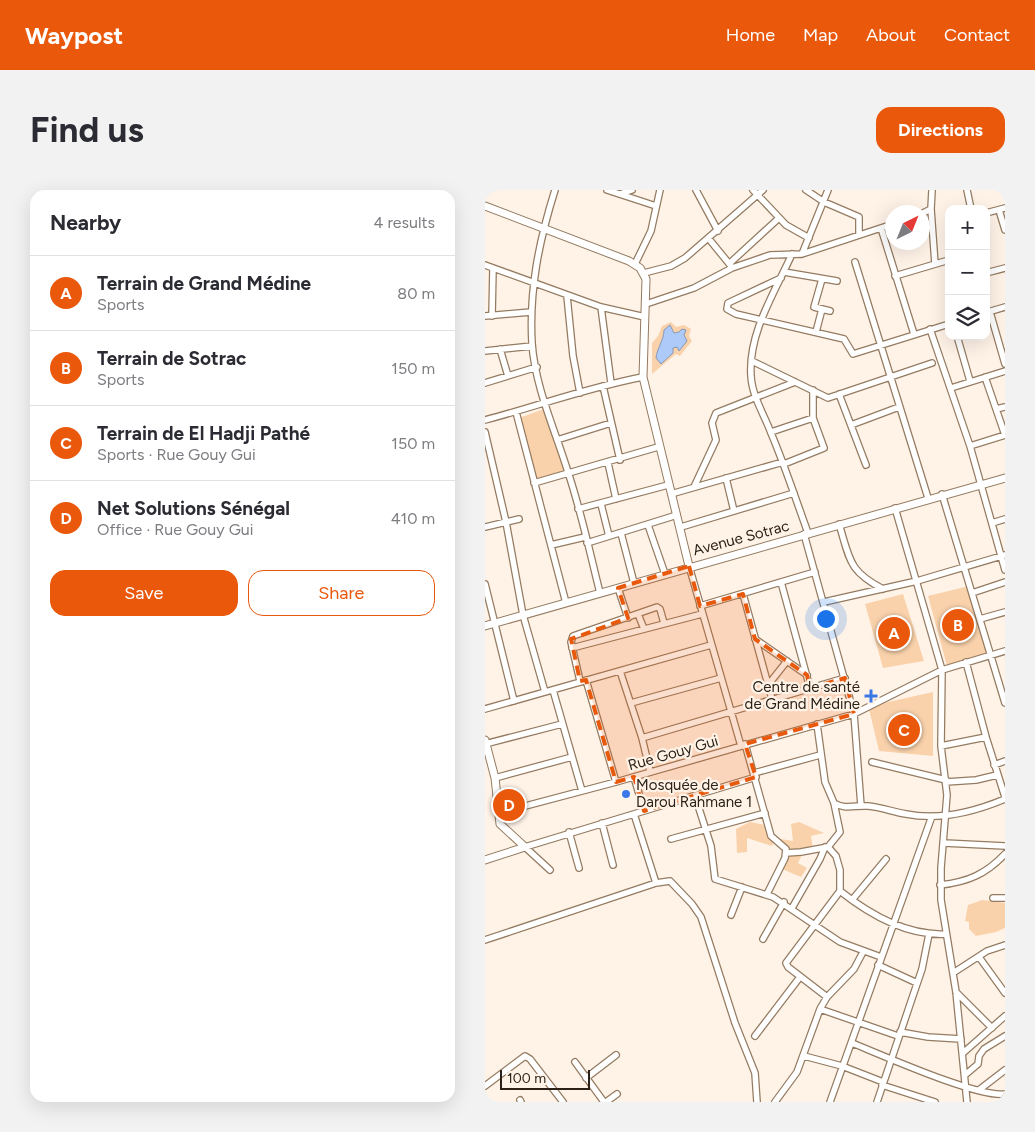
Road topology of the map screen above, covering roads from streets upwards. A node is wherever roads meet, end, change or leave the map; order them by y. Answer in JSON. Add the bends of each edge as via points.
{"nodes":[{"id":1,"x":555,"y":190,"type":"edge"},
{"id":2,"x":607,"y":190,"type":"edge"},
{"id":3,"x":632,"y":190,"type":"edge"},
{"id":4,"x":659,"y":190,"type":"edge"},
{"id":5,"x":696,"y":190,"type":"edge"},
{"id":6,"x":753,"y":190,"type":"edge"},
{"id":7,"x":763,"y":190,"type":"edge"},
{"id":8,"x":806,"y":190,"type":"edge"},
{"id":9,"x":828,"y":190,"type":"edge"},
{"id":10,"x":932,"y":190,"type":"edge"},
{"id":11,"x":967,"y":190,"type":"edge"},
{"id":12,"x":619,"y":194,"type":"junction"},
{"id":13,"x":759,"y":195,"type":"junction"},
{"id":14,"x":824,"y":202,"type":"junction"},
{"id":15,"x":970,"y":205,"type":"edge"},
{"id":16,"x":485,"y":206,"type":"edge"},
{"id":17,"x":656,"y":206,"type":"junction"},
{"id":18,"x":931,"y":209,"type":"joint"},
{"id":19,"x":1002,"y":209,"type":"edge"},
{"id":20,"x":779,"y":218,"type":"junction"},
{"id":21,"x":885,"y":227,"type":"edge"},
{"id":22,"x":881,"y":228,"type":"junction"},
{"id":23,"x":543,"y":229,"type":"junction"},
{"id":24,"x":1005,"y":230,"type":"edge"},
{"id":25,"x":718,"y":231,"type":"junction"},
{"id":26,"x":859,"y":235,"type":"junction"},
{"id":27,"x":809,"y":238,"type":"junction"},
{"id":28,"x":709,"y":239,"type":"junction"},
{"id":29,"x":793,"y":254,"type":"junction"},
{"id":30,"x":802,"y":254,"type":"junction"},
{"id":31,"x":945,"y":261,"type":"edge"},
{"id":32,"x":855,"y":262,"type":"dead end"},
{"id":33,"x":635,"y":264,"type":"junction"},
{"id":34,"x":935,"y":264,"type":"junction"},
{"id":35,"x":485,"y":265,"type":"edge"},
{"id":36,"x":731,"y":266,"type":"junction"},
{"id":37,"x":493,"y":268,"type":"junction"},
{"id":38,"x":1005,"y":268,"type":"edge"},
{"id":39,"x":990,"y":272,"type":"edge"},
{"id":40,"x":644,"y":273,"type":"junction"},
{"id":41,"x":783,"y":275,"type":"junction"},
{"id":42,"x":895,"y":276,"type":"junction"},
{"id":43,"x":822,"y":279,"type":"junction"},
{"id":44,"x":837,"y":281,"type":"dead end"},
{"id":45,"x":533,"y":284,"type":"junction"},
{"id":46,"x":567,"y":296,"type":"junction"},
{"id":47,"x":646,"y":304,"type":"junction"},
{"id":48,"x":1005,"y":307,"type":"edge"},
{"id":49,"x":601,"y":308,"type":"junction"},
{"id":50,"x":822,"y":309,"type":"junction"},
{"id":51,"x":830,"y":311,"type":"dead end"},
{"id":52,"x":990,"y":311,"type":"edge"},
{"id":53,"x":531,"y":312,"type":"junction"},
{"id":54,"x":485,"y":316,"type":"edge"},
{"id":55,"x":492,"y":316,"type":"junction"},
{"id":56,"x":645,"y":317,"type":"junction"},
{"id":57,"x":990,"y":318,"type":"edge"},
{"id":58,"x":761,"y":319,"type":"junction"},
{"id":59,"x":945,"y":325,"type":"edge"},
{"id":60,"x":930,"y":329,"type":"junction"},
{"id":61,"x":816,"y":332,"type":"junction"},
{"id":62,"x":914,"y":334,"type":"junction"},
{"id":63,"x":958,"y":340,"type":"edge"},
{"id":64,"x":880,"y":344,"type":"junction"},
{"id":65,"x":532,"y":346,"type":"junction"},
{"id":66,"x":500,"y":349,"type":"junction"},
{"id":67,"x":485,"y":351,"type":"edge"},
{"id":68,"x":752,"y":361,"type":"junction"},
{"id":69,"x":932,"y":363,"type":"dead end"},
{"id":70,"x":1005,"y":364,"type":"edge"},
{"id":71,"x":537,"y":367,"type":"junction"},
{"id":72,"x":1005,"y":371,"type":"edge"},
{"id":73,"x":508,"y":376,"type":"junction"},
{"id":74,"x":643,"y":377,"type":"junction"},
{"id":75,"x":890,"y":377,"type":"junction"},
{"id":76,"x":985,"y":377,"type":"junction"},
{"id":77,"x":970,"y":381,"type":"junction"},
{"id":78,"x":795,"y":382,"type":"junction"},
{"id":79,"x":485,"y":383,"type":"edge"},
{"id":80,"x":611,"y":383,"type":"junction"},
{"id":81,"x":603,"y":386,"type":"junction"},
{"id":82,"x":951,"y":388,"type":"junction"},
{"id":83,"x":813,"y":390,"type":"junction"},
{"id":84,"x":580,"y":393,"type":"junction"},
{"id":85,"x":839,"y":394,"type":"junction"},
{"id":86,"x":755,"y":397,"type":"junction"},
{"id":87,"x":545,"y":404,"type":"junction"},
{"id":88,"x":899,"y":407,"type":"junction"},
{"id":89,"x":1005,"y":407,"type":"edge"},
{"id":90,"x":996,"y":409,"type":"junction"},
{"id":91,"x":516,"y":412,"type":"junction"},
{"id":92,"x":813,"y":418,"type":"junction"},
{"id":93,"x":485,"y":420,"type":"edge"},
{"id":94,"x":611,"y":424,"type":"junction"},
{"id":95,"x":851,"y":425,"type":"junction"},
{"id":96,"x":485,"y":432,"type":"edge"},
{"id":97,"x":771,"y":432,"type":"junction"},
{"id":98,"x":1005,"y":435,"type":"edge"},
{"id":99,"x":557,"y":440,"type":"junction"},
{"id":100,"x":970,"y":446,"type":"junction"},
{"id":101,"x":658,"y":447,"type":"junction"},
{"id":102,"x":620,"y":460,"type":"junction"},
{"id":103,"x":608,"y":463,"type":"junction"},
{"id":104,"x":783,"y":463,"type":"junction"},
{"id":105,"x":866,"y":465,"type":"dead end"},
{"id":106,"x":569,"y":474,"type":"junction"},
{"id":107,"x":726,"y":478,"type":"junction"},
{"id":108,"x":1005,"y":478,"type":"edge"},
{"id":109,"x":534,"y":483,"type":"junction"},
{"id":110,"x":982,"y":484,"type":"junction"},
{"id":111,"x":669,"y":485,"type":"junction"},
{"id":112,"x":694,"y":488,"type":"junction"},
{"id":113,"x":794,"y":493,"type":"junction"},
{"id":114,"x":671,"y":494,"type":"junction"},
{"id":115,"x":942,"y":494,"type":"junction"},
{"id":116,"x":927,"y":498,"type":"junction"},
{"id":117,"x":616,"y":500,"type":"junction"},
{"id":118,"x":601,"y":504,"type":"junction"},
{"id":119,"x":895,"y":508,"type":"junction"},
{"id":120,"x":578,"y":509,"type":"junction"},
{"id":121,"x":735,"y":511,"type":"junction"},
{"id":122,"x":677,"y":515,"type":"junction"},
{"id":123,"x":519,"y":519,"type":"dead end"},
{"id":124,"x":1005,"y":519,"type":"edge"},
{"id":125,"x":506,"y":522,"type":"junction"},
{"id":126,"x":992,"y":523,"type":"junction"},
{"id":127,"x":839,"y":524,"type":"junction"},
{"id":128,"x":648,"y":525,"type":"junction"},
{"id":129,"x":681,"y":527,"type":"junction"},
{"id":130,"x":485,"y":528,"type":"edge"},
{"id":131,"x":621,"y":533,"type":"junction"},
{"id":132,"x":806,"y":534,"type":"junction"},
{"id":133,"x":609,"y":536,"type":"junction"},
{"id":134,"x":586,"y":540,"type":"junction"},
{"id":135,"x":551,"y":545,"type":"junction"},
{"id":136,"x":1003,"y":556,"type":"edge"},
{"id":137,"x":689,"y":566,"type":"junction"},
{"id":138,"x":964,"y":567,"type":"junction"},
{"id":139,"x":1005,"y":570,"type":"edge"},
{"id":140,"x":815,"y":572,"type":"junction"},
{"id":141,"x":665,"y":574,"type":"junction"},
{"id":142,"x":917,"y":581,"type":"junction"},
{"id":143,"x":781,"y":582,"type":"junction"},
{"id":144,"x":1005,"y":582,"type":"edge"},
{"id":145,"x":485,"y":584,"type":"edge"},
{"id":146,"x":634,"y":584,"type":"junction"},
{"id":147,"x":618,"y":588,"type":"junction"},
{"id":148,"x":883,"y":588,"type":"junction"},
{"id":149,"x":600,"y":593,"type":"junction"},
{"id":150,"x":743,"y":594,"type":"junction"},
{"id":151,"x":972,"y":594,"type":"junction"},
{"id":152,"x":824,"y":602,"type":"junction"},
{"id":153,"x":566,"y":603,"type":"junction"},
{"id":154,"x":700,"y":606,"type":"junction"},
{"id":155,"x":1005,"y":612,"type":"edge"},
{"id":156,"x":638,"y":614,"type":"junction"},
{"id":157,"x":702,"y":614,"type":"junction"},
{"id":158,"x":523,"y":615,"type":"junction"},
{"id":159,"x":628,"y":618,"type":"junction"},
{"id":160,"x":980,"y":619,"type":"junction"},
{"id":161,"x":495,"y":623,"type":"junction"},
{"id":162,"x":663,"y":624,"type":"junction"},
{"id":163,"x":485,"y":626,"type":"edge"},
{"id":164,"x":644,"y":630,"type":"junction"},
{"id":165,"x":755,"y":639,"type":"junction"},
{"id":166,"x":711,"y":645,"type":"junction"},
{"id":167,"x":572,"y":648,"type":"junction"},
{"id":168,"x":1005,"y":651,"type":"edge"},
{"id":169,"x":991,"y":655,"type":"junction"},
{"id":170,"x":787,"y":661,"type":"junction"},
{"id":171,"x":966,"y":662,"type":"junction"},
{"id":172,"x":942,"y":670,"type":"junction"},
{"id":173,"x":620,"y":671,"type":"junction"},
{"id":174,"x":807,"y":675,"type":"junction"},
{"id":175,"x":721,"y":678,"type":"junction"},
{"id":176,"x":845,"y":678,"type":"junction"},
{"id":177,"x":583,"y":680,"type":"junction"},
{"id":178,"x":1002,"y":681,"type":"edge"},
{"id":179,"x":768,"y":685,"type":"junction"},
{"id":180,"x":811,"y":688,"type":"junction"},
{"id":181,"x":553,"y":690,"type":"junction"},
{"id":182,"x":545,"y":692,"type":"junction"},
{"id":183,"x":772,"y":699,"type":"junction"},
{"id":184,"x":514,"y":701,"type":"junction"},
{"id":185,"x":631,"y":703,"type":"junction"},
{"id":186,"x":1005,"y":703,"type":"edge"},
{"id":187,"x":485,"y":710,"type":"edge"},
{"id":188,"x":730,"y":712,"type":"junction"},
{"id":189,"x":855,"y":714,"type":"junction"},
{"id":190,"x":562,"y":724,"type":"junction"},
{"id":191,"x":817,"y":724,"type":"junction"},
{"id":192,"x":986,"y":737,"type":"junction"},
{"id":193,"x":642,"y":738,"type":"junction"},
{"id":194,"x":485,"y":743,"type":"edge"},
{"id":195,"x":743,"y":745,"type":"junction"},
{"id":196,"x":941,"y":746,"type":"junction"},
{"id":197,"x":820,"y":755,"type":"junction"},
{"id":198,"x":572,"y":757,"type":"junction"},
{"id":199,"x":1005,"y":761,"type":"edge"},
{"id":200,"x":872,"y":762,"type":"dead end"},
{"id":201,"x":994,"y":765,"type":"junction"},
{"id":202,"x":650,"y":772,"type":"junction"},
{"id":203,"x":755,"y":775,"type":"junction"},
{"id":204,"x":997,"y":775,"type":"junction"},
{"id":205,"x":634,"y":777,"type":"junction"},
{"id":206,"x":495,"y":778,"type":"junction"},
{"id":207,"x":946,"y":781,"type":"junction"},
{"id":208,"x":616,"y":782,"type":"junction"},
{"id":209,"x":582,"y":790,"type":"junction"},
{"id":210,"x":695,"y":796,"type":"junction"},
{"id":211,"x":1005,"y":798,"type":"edge"},
{"id":212,"x":834,"y":803,"type":"junction"},
{"id":213,"x":861,"y":806,"type":"junction"},
{"id":214,"x":645,"y":811,"type":"junction"},
{"id":215,"x":499,"y":813,"type":"junction"},
{"id":216,"x":765,"y":813,"type":"junction"},
{"id":217,"x":634,"y":814,"type":"junction"},
{"id":218,"x":946,"y":815,"type":"junction"},
{"id":219,"x":932,"y":816,"type":"junction"},
{"id":220,"x":602,"y":823,"type":"junction"},
{"id":221,"x":706,"y":828,"type":"junction"},
{"id":222,"x":569,"y":832,"type":"junction"},
{"id":223,"x":671,"y":839,"type":"dead end"},
{"id":224,"x":943,"y":843,"type":"junction"},
{"id":225,"x":1005,"y":846,"type":"edge"},
{"id":226,"x":525,"y":847,"type":"junction"},
{"id":227,"x":826,"y":847,"type":"junction"},
{"id":228,"x":786,"y":852,"type":"junction"},
{"id":229,"x":1005,"y":854,"type":"edge"},
{"id":230,"x":886,"y":859,"type":"dead end"},
{"id":231,"x":485,"y":860,"type":"edge"},
{"id":232,"x":613,"y":865,"type":"dead end"},
{"id":233,"x":579,"y":868,"type":"dead end"},
{"id":234,"x":550,"y":870,"type":"dead end"},
{"id":235,"x":656,"y":883,"type":"junction"},
{"id":236,"x":940,"y":885,"type":"junction"},
{"id":237,"x":742,"y":887,"type":"junction"},
{"id":238,"x":839,"y":891,"type":"junction"},
{"id":239,"x":767,"y":894,"type":"junction"},
{"id":240,"x":993,"y":898,"type":"dead end"},
{"id":241,"x":1005,"y":898,"type":"edge"},
{"id":242,"x":852,"y":900,"type":"junction"},
{"id":243,"x":784,"y":902,"type":"junction"},
{"id":244,"x":792,"y":908,"type":"junction"},
{"id":245,"x":731,"y":915,"type":"dead end"},
{"id":246,"x":894,"y":924,"type":"junction"},
{"id":247,"x":815,"y":925,"type":"junction"},
{"id":248,"x":929,"y":934,"type":"junction"},
{"id":249,"x":946,"y":934,"type":"junction"},
{"id":250,"x":763,"y":939,"type":"dead end"},
{"id":251,"x":485,"y":940,"type":"edge"},
{"id":252,"x":1005,"y":945,"type":"edge"},
{"id":253,"x":863,"y":952,"type":"junction"},
{"id":254,"x":881,"y":957,"type":"junction"},
{"id":255,"x":979,"y":957,"type":"junction"},
{"id":256,"x":878,"y":965,"type":"junction"},
{"id":257,"x":953,"y":973,"type":"junction"},
{"id":258,"x":800,"y":977,"type":"junction"},
{"id":259,"x":917,"y":982,"type":"junction"},
{"id":260,"x":957,"y":992,"type":"junction"},
{"id":261,"x":1005,"y":993,"type":"edge"},
{"id":262,"x":827,"y":997,"type":"junction"},
{"id":263,"x":820,"y":1009,"type":"junction"},
{"id":264,"x":1005,"y":1016,"type":"edge"},
{"id":265,"x":859,"y":1022,"type":"junction"},
{"id":266,"x":992,"y":1028,"type":"junction"},
{"id":267,"x":899,"y":1034,"type":"junction"},
{"id":268,"x":755,"y":1036,"type":"dead end"},
{"id":269,"x":1005,"y":1036,"type":"edge"},
{"id":270,"x":961,"y":1039,"type":"junction"},
{"id":271,"x":852,"y":1044,"type":"junction"},
{"id":272,"x":963,"y":1053,"type":"junction"},
{"id":273,"x":616,"y":1055,"type":"dead end"},
{"id":274,"x":804,"y":1056,"type":"junction"},
{"id":275,"x":890,"y":1058,"type":"junction"},
{"id":276,"x":575,"y":1062,"type":"dead end"},
{"id":277,"x":842,"y":1066,"type":"junction"},
{"id":278,"x":1005,"y":1070,"type":"edge"},
{"id":279,"x":965,"y":1075,"type":"junction"},
{"id":280,"x":586,"y":1078,"type":"junction"},
{"id":281,"x":882,"y":1084,"type":"junction"},
{"id":282,"x":485,"y":1086,"type":"edge"},
{"id":283,"x":967,"y":1088,"type":"junction"},
{"id":284,"x":979,"y":1090,"type":"junction"},
{"id":285,"x":617,"y":1094,"type":"dead end"},
{"id":286,"x":1005,"y":1094,"type":"edge"},
{"id":287,"x":563,"y":1102,"type":"edge"},
{"id":288,"x":605,"y":1102,"type":"edge"},
{"id":289,"x":757,"y":1102,"type":"edge"},
{"id":290,"x":775,"y":1102,"type":"edge"},
{"id":291,"x":830,"y":1102,"type":"edge"},
{"id":292,"x":877,"y":1102,"type":"edge"},
{"id":293,"x":935,"y":1102,"type":"edge"},
{"id":294,"x":967,"y":1102,"type":"edge"}],
"edges":[{"from":1,"to":23,"type":"street"},
{"from":2,"to":12,"type":"street"},
{"from":3,"to":12,"type":"street"},
{"from":4,"to":17,"type":"street"},
{"from":5,"to":25,"type":"street"},
{"from":6,"to":13,"type":"street"},
{"from":7,"to":13,"type":"street"},
{"from":8,"to":14,"type":"street"},
{"from":9,"to":14,"type":"street"},
{"from":10,"to":18,"type":"street"},
{"from":11,"to":15,"type":"street"},
{"from":12,"to":17,"type":"street"},
{"from":13,"to":20,"type":"street"},
{"from":13,"to":25,"type":"street"},
{"from":14,"to":26,"type":"street","via":[[859,217]]},
{"from":14,"to":27,"type":"street"},
{"from":16,"to":23,"type":"street"},
{"from":17,"to":33,"type":"street","via":[[651,231]]},
{"from":18,"to":34,"type":"street"},
{"from":19,"to":24,"type":"street"},
{"from":20,"to":27,"type":"street"},
{"from":20,"to":36,"type":"street"},
{"from":21,"to":22,"type":"street"},
{"from":22,"to":26,"type":"street"},
{"from":22,"to":42,"type":"street"},
{"from":23,"to":33,"type":"street"},
{"from":23,"to":45,"type":"street"},
{"from":25,"to":28,"type":"street"},
{"from":26,"to":30,"type":"street"},
{"from":27,"to":30,"type":"street"},
{"from":28,"to":36,"type":"street"},
{"from":28,"to":40,"type":"street","via":[[677,263]]},
{"from":29,"to":30,"type":"street"},
{"from":29,"to":36,"type":"street","via":[[770,255]]},
{"from":29,"to":41,"type":"street"},
{"from":31,"to":34,"type":"street"},
{"from":32,"to":64,"type":"street"},
{"from":33,"to":40,"type":"street"},
{"from":34,"to":42,"type":"street"},
{"from":35,"to":37,"type":"street"},
{"from":36,"to":47,"type":"street","via":[[694,288]]},
{"from":37,"to":45,"type":"street"},
{"from":37,"to":55,"type":"street"},
{"from":38,"to":39,"type":"street"},
{"from":40,"to":47,"type":"street"},
{"from":41,"to":43,"type":"street"},
{"from":41,"to":58,"type":"street"},
{"from":41,"to":58,"type":"street","via":[[728,303],[727,308],[736,314]]},
{"from":42,"to":62,"type":"street"},
{"from":43,"to":44,"type":"street"},
{"from":43,"to":50,"type":"street","via":[[814,307]]},
{"from":45,"to":46,"type":"street"},
{"from":45,"to":53,"type":"street"},
{"from":46,"to":49,"type":"street"},
{"from":46,"to":84,"type":"street"},
{"from":47,"to":56,"type":"street"},
{"from":48,"to":52,"type":"street"},
{"from":49,"to":56,"type":"street"},
{"from":49,"to":80,"type":"street"},
{"from":50,"to":51,"type":"street"},
{"from":50,"to":61,"type":"street"},
{"from":53,"to":55,"type":"street"},
{"from":53,"to":65,"type":"street"},
{"from":54,"to":55,"type":"street"},
{"from":56,"to":74,"type":"street"},
{"from":57,"to":70,"type":"street"},
{"from":58,"to":61,"type":"street"},
{"from":58,"to":68,"type":"street"},
{"from":59,"to":60,"type":"street"},
{"from":60,"to":62,"type":"street"},
{"from":60,"to":82,"type":"street"},
{"from":61,"to":64,"type":"street","via":[[844,339],[853,354]]},
{"from":62,"to":64,"type":"street"},
{"from":63,"to":77,"type":"street"},
{"from":64,"to":75,"type":"street"},
{"from":65,"to":66,"type":"street"},
{"from":65,"to":71,"type":"street"},
{"from":66,"to":67,"type":"street"},
{"from":66,"to":73,"type":"street"},
{"from":68,"to":78,"type":"street"},
{"from":68,"to":86,"type":"street"},
{"from":69,"to":75,"type":"street"},
{"from":71,"to":73,"type":"street"},
{"from":71,"to":87,"type":"street"},
{"from":72,"to":76,"type":"street"},
{"from":73,"to":79,"type":"street"},
{"from":74,"to":80,"type":"street"},
{"from":74,"to":101,"type":"street"},
{"from":75,"to":85,"type":"street"},
{"from":75,"to":88,"type":"street"},
{"from":76,"to":77,"type":"street"},
{"from":76,"to":90,"type":"street"},
{"from":77,"to":82,"type":"street"},
{"from":78,"to":83,"type":"street"},
{"from":78,"to":86,"type":"street"},
{"from":80,"to":81,"type":"street"},
{"from":81,"to":84,"type":"street"},
{"from":81,"to":94,"type":"street"},
{"from":82,"to":100,"type":"street"},
{"from":83,"to":85,"type":"street","via":[[828,398]]},
{"from":83,"to":92,"type":"street"},
{"from":84,"to":87,"type":"street"},
{"from":85,"to":95,"type":"street"},
{"from":86,"to":97,"type":"street"},
{"from":86,"to":112,"type":"street","via":[[714,416],[712,422],[717,440]]},
{"from":87,"to":91,"type":"street"},
{"from":87,"to":99,"type":"street"},
{"from":88,"to":95,"type":"street"},
{"from":88,"to":116,"type":"street"},
{"from":89,"to":90,"type":"street"},
{"from":90,"to":98,"type":"street"},
{"from":91,"to":93,"type":"street"},
{"from":91,"to":109,"type":"street"},
{"from":92,"to":97,"type":"street"},
{"from":92,"to":104,"type":"street","via":[[824,448]]},
{"from":94,"to":99,"type":"street"},
{"from":94,"to":102,"type":"street"},
{"from":95,"to":105,"type":"street"},
{"from":96,"to":125,"type":"street"},
{"from":97,"to":104,"type":"street"},
{"from":98,"to":100,"type":"street"},
{"from":99,"to":106,"type":"street"},
{"from":100,"to":110,"type":"street"},
{"from":101,"to":102,"type":"street"},
{"from":101,"to":111,"type":"street"},
{"from":102,"to":103,"type":"street"},
{"from":103,"to":106,"type":"street"},
{"from":103,"to":117,"type":"street"},
{"from":104,"to":107,"type":"street"},
{"from":104,"to":113,"type":"street"},
{"from":106,"to":109,"type":"street"},
{"from":106,"to":120,"type":"street"},
{"from":107,"to":112,"type":"street"},
{"from":107,"to":121,"type":"street"},
{"from":108,"to":110,"type":"street","name":"Avenue Sotrac"},
{"from":109,"to":135,"type":"street"},
{"from":110,"to":115,"type":"street","name":"Avenue Sotrac"},
{"from":110,"to":126,"type":"street"},
{"from":111,"to":114,"type":"street"},
{"from":111,"to":117,"type":"street"},
{"from":112,"to":114,"type":"street"},
{"from":113,"to":121,"type":"street"},
{"from":113,"to":132,"type":"street"},
{"from":114,"to":122,"type":"street"},
{"from":115,"to":116,"type":"street","name":"Avenue Sotrac"},
{"from":115,"to":138,"type":"street"},
{"from":116,"to":119,"type":"street","name":"Avenue Sotrac"},
{"from":117,"to":118,"type":"street"},
{"from":118,"to":120,"type":"street"},
{"from":118,"to":133,"type":"street"},
{"from":119,"to":127,"type":"street","name":"Avenue Sotrac"},
{"from":119,"to":142,"type":"street"},
{"from":120,"to":134,"type":"street"},
{"from":121,"to":129,"type":"street"},
{"from":122,"to":128,"type":"street"},
{"from":122,"to":129,"type":"street"},
{"from":123,"to":125,"type":"street"},
{"from":124,"to":126,"type":"street"},
{"from":125,"to":130,"type":"street"},
{"from":125,"to":158,"type":"street"},
{"from":126,"to":136,"type":"street"},
{"from":127,"to":132,"type":"street","name":"Avenue Sotrac"},
{"from":127,"to":148,"type":"street","via":[[853,567],[866,580]]},
{"from":128,"to":131,"type":"street"},
{"from":128,"to":141,"type":"street"},
{"from":129,"to":137,"type":"street"},
{"from":131,"to":133,"type":"street"},
{"from":131,"to":146,"type":"street"},
{"from":132,"to":137,"type":"street","name":"Avenue Sotrac"},
{"from":132,"to":140,"type":"street"},
{"from":133,"to":134,"type":"street"},
{"from":134,"to":135,"type":"street"},
{"from":134,"to":149,"type":"street"},
{"from":135,"to":153,"type":"street"},
{"from":136,"to":138,"type":"street"},
{"from":136,"to":139,"type":"street"},
{"from":137,"to":141,"type":"street","name":"Avenue Sotrac"},
{"from":137,"to":154,"type":"street"},
{"from":138,"to":142,"type":"street"},
{"from":138,"to":151,"type":"street"},
{"from":140,"to":143,"type":"street"},
{"from":140,"to":152,"type":"street"},
{"from":141,"to":146,"type":"street","name":"Avenue Sotrac"},
{"from":142,"to":148,"type":"street"},
{"from":142,"to":172,"type":"street"},
{"from":143,"to":150,"type":"street"},
{"from":143,"to":174,"type":"street"},
{"from":144,"to":151,"type":"street"},
{"from":145,"to":161,"type":"street"},
{"from":146,"to":147,"type":"street","name":"Avenue Sotrac"},
{"from":147,"to":149,"type":"street","name":"Avenue Sotrac"},
{"from":147,"to":159,"type":"street"},
{"from":148,"to":152,"type":"street"},
{"from":149,"to":153,"type":"street","name":"Avenue Sotrac"},
{"from":150,"to":154,"type":"street"},
{"from":150,"to":165,"type":"street"},
{"from":151,"to":160,"type":"street"},
{"from":152,"to":176,"type":"street"},
{"from":153,"to":158,"type":"street","name":"Avenue Sotrac"},
{"from":154,"to":157,"type":"street"},
{"from":155,"to":160,"type":"street"},
{"from":156,"to":159,"type":"street"},
{"from":156,"to":162,"type":"street","via":[[659,607]]},
{"from":156,"to":164,"type":"street"},
{"from":157,"to":162,"type":"street"},
{"from":157,"to":166,"type":"street"},
{"from":158,"to":161,"type":"street","name":"Avenue Sotrac"},
{"from":158,"to":182,"type":"street"},
{"from":159,"to":167,"type":"street","via":[[573,636]]},
{"from":160,"to":169,"type":"street"},
{"from":161,"to":163,"type":"street","name":"Avenue Sotrac"},
{"from":161,"to":184,"type":"street"},
{"from":162,"to":164,"type":"street"},
{"from":164,"to":167,"type":"street"},
{"from":165,"to":170,"type":"street"},
{"from":165,"to":179,"type":"street"},
{"from":166,"to":173,"type":"street"},
{"from":166,"to":175,"type":"street"},
{"from":167,"to":177,"type":"street"},
{"from":168,"to":169,"type":"street","name":"Rue Gouy Gui"},
{"from":169,"to":171,"type":"street","name":"Rue Gouy Gui"},
{"from":169,"to":178,"type":"street"},
{"from":170,"to":174,"type":"street"},
{"from":170,"to":179,"type":"street"},
{"from":171,"to":172,"type":"street","name":"Rue Gouy Gui"},
{"from":171,"to":192,"type":"street"},
{"from":172,"to":189,"type":"street","name":"Rue Gouy Gui"},
{"from":172,"to":196,"type":"street"},
{"from":173,"to":177,"type":"street"},
{"from":173,"to":185,"type":"street"},
{"from":174,"to":180,"type":"street"},
{"from":175,"to":185,"type":"street"},
{"from":175,"to":188,"type":"street"},
{"from":176,"to":180,"type":"street"},
{"from":176,"to":189,"type":"street"},
{"from":177,"to":181,"type":"street"},
{"from":177,"to":208,"type":"street"},
{"from":178,"to":186,"type":"street"},
{"from":179,"to":183,"type":"street"},
{"from":180,"to":183,"type":"street"},
{"from":181,"to":182,"type":"street"},
{"from":181,"to":190,"type":"street"},
{"from":182,"to":184,"type":"street"},
{"from":183,"to":188,"type":"street"},
{"from":184,"to":187,"type":"street"},
{"from":185,"to":193,"type":"street"},
{"from":188,"to":193,"type":"street"},
{"from":188,"to":195,"type":"street"},
{"from":189,"to":191,"type":"street","name":"Rue Gouy Gui"},
{"from":189,"to":213,"type":"street"},
{"from":190,"to":194,"type":"street"},
{"from":190,"to":198,"type":"street"},
{"from":191,"to":195,"type":"street","name":"Rue Gouy Gui"},
{"from":191,"to":197,"type":"street"},
{"from":192,"to":196,"type":"street"},
{"from":192,"to":201,"type":"street"},
{"from":193,"to":202,"type":"street"},
{"from":194,"to":206,"type":"street"},
{"from":195,"to":202,"type":"street","name":"Rue Gouy Gui"},
{"from":195,"to":203,"type":"street"},
{"from":196,"to":207,"type":"street"},
{"from":197,"to":203,"type":"street"},
{"from":197,"to":212,"type":"street","via":[[827,788]]},
{"from":198,"to":206,"type":"street"},
{"from":198,"to":209,"type":"street"},
{"from":199,"to":201,"type":"street"},
{"from":200,"to":207,"type":"street"},
{"from":201,"to":204,"type":"street"},
{"from":202,"to":205,"type":"street","name":"Rue Gouy Gui"},
{"from":203,"to":210,"type":"street"},
{"from":203,"to":216,"type":"street"},
{"from":204,"to":207,"type":"street","via":[[976,780]]},
{"from":204,"to":211,"type":"street"},
{"from":205,"to":208,"type":"street","name":"Rue Gouy Gui"},
{"from":205,"to":214,"type":"street"},
{"from":206,"to":215,"type":"street"},
{"from":207,"to":218,"type":"street"},
{"from":208,"to":209,"type":"street","name":"Rue Gouy Gui"},
{"from":209,"to":215,"type":"street","name":"Rue Gouy Gui"},
{"from":210,"to":214,"type":"street"},
{"from":210,"to":221,"type":"street"},
{"from":211,"to":218,"type":"street","via":[[981,809]]},
{"from":212,"to":213,"type":"street","via":[[846,808]]},
{"from":212,"to":227,"type":"street","via":[[840,832]]},
{"from":213,"to":219,"type":"street"},
{"from":214,"to":217,"type":"street"},
{"from":215,"to":226,"type":"street","via":[[503,828]]},
{"from":216,"to":221,"type":"street"},
{"from":216,"to":228,"type":"street","via":[[773,839],[785,847]]},
{"from":217,"to":220,"type":"street"},
{"from":217,"to":235,"type":"street"},
{"from":218,"to":219,"type":"street"},
{"from":218,"to":224,"type":"street"},
{"from":219,"to":246,"type":"street"},
{"from":220,"to":222,"type":"street"},
{"from":220,"to":232,"type":"street"},
{"from":221,"to":223,"type":"street"},
{"from":221,"to":237,"type":"street","via":[[713,853],[715,879]]},
{"from":222,"to":226,"type":"street"},
{"from":222,"to":233,"type":"street"},
{"from":224,"to":225,"type":"street"},
{"from":224,"to":236,"type":"street"},
{"from":226,"to":231,"type":"street"},
{"from":226,"to":234,"type":"street"},
{"from":227,"to":228,"type":"street"},
{"from":227,"to":238,"type":"street","via":[[836,856],[840,870]]},
{"from":227,"to":244,"type":"street"},
{"from":228,"to":239,"type":"street"},
{"from":229,"to":236,"type":"street","via":[[978,877]]},
{"from":230,"to":242,"type":"street"},
{"from":235,"to":251,"type":"street"},
{"from":235,"to":289,"type":"street","via":[[670,881],[701,917],[735,1023],[753,1065]]},
{"from":236,"to":249,"type":"street"},
{"from":237,"to":239,"type":"street"},
{"from":237,"to":245,"type":"street"},
{"from":238,"to":242,"type":"street"},
{"from":238,"to":247,"type":"street"},
{"from":239,"to":243,"type":"street"},
{"from":240,"to":241,"type":"street"},
{"from":242,"to":246,"type":"street"},
{"from":243,"to":244,"type":"street"},
{"from":243,"to":250,"type":"street"},
{"from":244,"to":247,"type":"street"},
{"from":246,"to":248,"type":"street"},
{"from":246,"to":254,"type":"street"},
{"from":247,"to":253,"type":"street","via":[[840,942]]},
{"from":247,"to":258,"type":"street","via":[[786,962]]},
{"from":248,"to":249,"type":"street"},
{"from":248,"to":259,"type":"street"},
{"from":249,"to":257,"type":"street"},
{"from":252,"to":255,"type":"street"},
{"from":253,"to":254,"type":"street"},
{"from":253,"to":262,"type":"street","via":[[847,977]]},
{"from":254,"to":256,"type":"street"},
{"from":255,"to":257,"type":"street"},
{"from":255,"to":261,"type":"street"},
{"from":256,"to":259,"type":"street"},
{"from":256,"to":265,"type":"street"},
{"from":257,"to":260,"type":"street"},
{"from":258,"to":262,"type":"street"},
{"from":258,"to":268,"type":"street"},
{"from":259,"to":267,"type":"street"},
{"from":260,"to":266,"type":"street"},
{"from":260,"to":270,"type":"street"},
{"from":262,"to":263,"type":"street"},
{"from":263,"to":265,"type":"street"},
{"from":263,"to":274,"type":"street"},
{"from":264,"to":266,"type":"street"},
{"from":265,"to":267,"type":"street"},
{"from":265,"to":271,"type":"street"},
{"from":266,"to":272,"type":"street"},
{"from":267,"to":270,"type":"street"},
{"from":267,"to":275,"type":"street"},
{"from":269,"to":279,"type":"street","via":[[984,1049],[975,1067]]},
{"from":270,"to":272,"type":"street"},
{"from":271,"to":275,"type":"street"},
{"from":271,"to":277,"type":"street"},
{"from":272,"to":279,"type":"street"},
{"from":273,"to":280,"type":"street"},
{"from":274,"to":277,"type":"street"},
{"from":274,"to":290,"type":"street","via":[[797,1072]]},
{"from":275,"to":281,"type":"street"},
{"from":275,"to":283,"type":"street"},
{"from":276,"to":280,"type":"street"},
{"from":277,"to":281,"type":"street"},
{"from":277,"to":291,"type":"street"},
{"from":278,"to":284,"type":"street"},
{"from":279,"to":283,"type":"street"},
{"from":280,"to":288,"type":"street"},
{"from":281,"to":292,"type":"street"},
{"from":281,"to":293,"type":"street"},
{"from":282,"to":287,"type":"street","via":[[525,1056]]},
{"from":283,"to":284,"type":"street"},
{"from":283,"to":294,"type":"street"},
{"from":284,"to":286,"type":"street"},
{"from":285,"to":288,"type":"street"}]}
